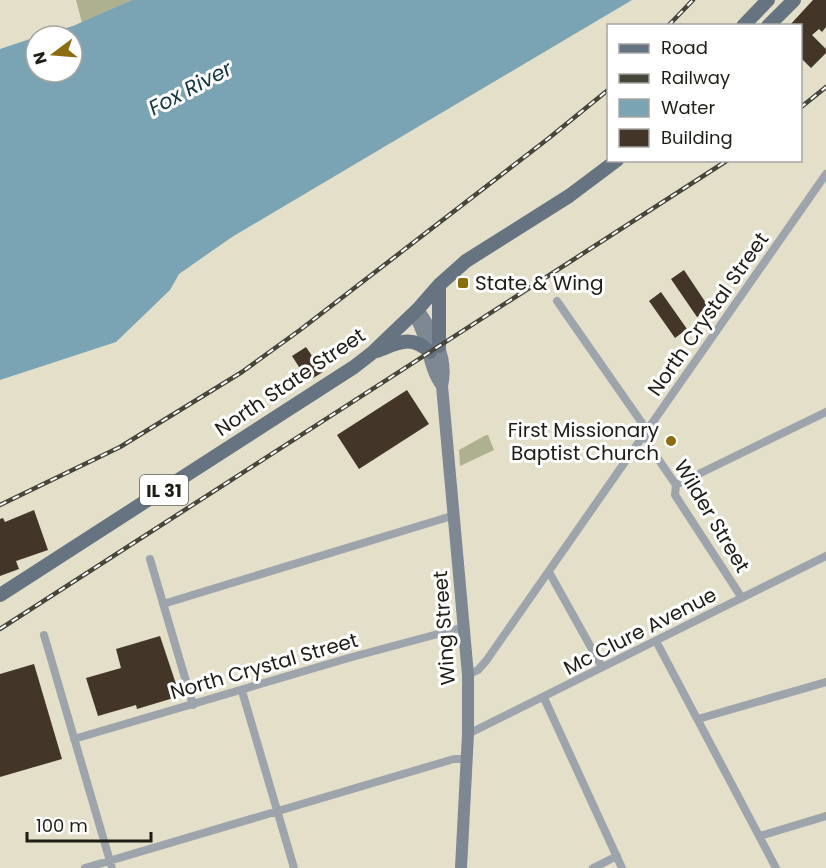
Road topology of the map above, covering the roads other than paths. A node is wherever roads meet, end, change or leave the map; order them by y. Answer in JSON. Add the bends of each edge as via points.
{"nodes":[{"id":1,"x":768,"y":0,"type":"edge"},
{"id":2,"x":794,"y":0,"type":"edge"},
{"id":3,"x":745,"y":24,"type":"edge"},
{"id":4,"x":770,"y":24,"type":"edge"},
{"id":5,"x":613,"y":162,"type":"edge"},
{"id":6,"x":826,"y":174,"type":"edge"},
{"id":7,"x":439,"y":285,"type":"junction"},
{"id":8,"x":557,"y":301,"type":"dead end"},
{"id":9,"x":415,"y":311,"type":"junction"},
{"id":10,"x":435,"y":349,"type":"junction"},
{"id":11,"x":372,"y":352,"type":"junction"},
{"id":12,"x":826,"y":412,"type":"edge"},
{"id":13,"x":646,"y":432,"type":"junction"},
{"id":14,"x":676,"y":486,"type":"junction"},
{"id":15,"x":454,"y":515,"type":"junction"},
{"id":16,"x":826,"y":556,"type":"edge"},
{"id":17,"x":150,"y":559,"type":"dead end"},
{"id":18,"x":549,"y":572,"type":"junction"},
{"id":19,"x":0,"y":595,"type":"edge"},
{"id":20,"x":742,"y":598,"type":"junction"},
{"id":21,"x":163,"y":604,"type":"junction"},
{"id":22,"x":464,"y":627,"type":"junction"},
{"id":23,"x":44,"y":635,"type":"dead end"},
{"id":24,"x":656,"y":641,"type":"junction"},
{"id":25,"x":602,"y":667,"type":"junction"},
{"id":26,"x":468,"y":675,"type":"junction"},
{"id":27,"x":826,"y":682,"type":"edge"},
{"id":28,"x":242,"y":691,"type":"junction"},
{"id":29,"x":544,"y":698,"type":"junction"},
{"id":30,"x":193,"y":705,"type":"junction"},
{"id":31,"x":698,"y":719,"type":"junction"},
{"id":32,"x":468,"y":734,"type":"junction"},
{"id":33,"x":74,"y":739,"type":"junction"},
{"id":34,"x":466,"y":759,"type":"junction"},
{"id":35,"x":277,"y":811,"type":"junction"},
{"id":36,"x":826,"y":816,"type":"edge"},
{"id":37,"x":759,"y":836,"type":"junction"},
{"id":38,"x":617,"y":856,"type":"junction"},
{"id":39,"x":111,"y":864,"type":"edge"},
{"id":40,"x":85,"y":868,"type":"edge"},
{"id":41,"x":294,"y":868,"type":"edge"},
{"id":42,"x":461,"y":868,"type":"edge"},
{"id":43,"x":593,"y":868,"type":"edge"},
{"id":44,"x":622,"y":868,"type":"edge"},
{"id":45,"x":777,"y":868,"type":"edge"}],
"edges":[{"from":1,"to":3,"type":"main road"},
{"from":2,"to":4,"type":"main road"},
{"from":5,"to":7,"type":"main road","name":"North State Street","number":"IL 31","via":[[569,196],[466,261]]},
{"from":6,"to":13,"type":"street","name":"North Crystal Street"},
{"from":7,"to":9,"type":"main road","name":"North State Street","number":"IL 31"},
{"from":7,"to":10,"type":"main road"},
{"from":8,"to":13,"type":"street","name":"Wilder Street"},
{"from":9,"to":10,"type":"street","name":"Wing Street"},
{"from":9,"to":11,"type":"main road","name":"North State Street","number":"IL 31"},
{"from":10,"to":11,"type":"main road","via":[[408,341]]},
{"from":10,"to":15,"type":"street","name":"Wing Street","via":[[444,376]]},
{"from":11,"to":19,"type":"main road","name":"North State Street","number":"IL 31"},
{"from":12,"to":14,"type":"street"},
{"from":13,"to":14,"type":"street","name":"Wilder Street","via":[[650,447]]},
{"from":13,"to":18,"type":"street","name":"North Crystal Street"},
{"from":14,"to":20,"type":"street","name":"Wilder Street","via":[[677,498]]},
{"from":15,"to":21,"type":"street"},
{"from":15,"to":22,"type":"street","name":"Wing Street"},
{"from":16,"to":20,"type":"street","name":"Mc Clure Avenue"},
{"from":17,"to":21,"type":"street"},
{"from":18,"to":25,"type":"street"},
{"from":18,"to":26,"type":"street","name":"North Crystal Street","via":[[486,661]]},
{"from":20,"to":24,"type":"street","name":"Mc Clure Avenue"},
{"from":21,"to":30,"type":"street"},
{"from":22,"to":26,"type":"street","name":"Wing Street"},
{"from":22,"to":28,"type":"street","name":"North Crystal Street"},
{"from":23,"to":33,"type":"street"},
{"from":24,"to":25,"type":"street","name":"Mc Clure Avenue"},
{"from":24,"to":31,"type":"street"},
{"from":25,"to":29,"type":"street","name":"Mc Clure Avenue"},
{"from":26,"to":32,"type":"street","name":"Wing Street"},
{"from":27,"to":31,"type":"street"},
{"from":28,"to":30,"type":"street","name":"North Crystal Street"},
{"from":28,"to":35,"type":"street"},
{"from":29,"to":32,"type":"street","name":"Mc Clure Avenue"},
{"from":29,"to":38,"type":"street"},
{"from":30,"to":33,"type":"street","name":"North Crystal Street"},
{"from":31,"to":37,"type":"street"},
{"from":32,"to":34,"type":"street","name":"Wing Street"},
{"from":33,"to":39,"type":"street"},
{"from":34,"to":35,"type":"street","via":[[454,759]]},
{"from":34,"to":42,"type":"street","name":"Wing Street"},
{"from":35,"to":39,"type":"street"},
{"from":35,"to":41,"type":"street"},
{"from":36,"to":37,"type":"street"},
{"from":37,"to":45,"type":"street"},
{"from":38,"to":43,"type":"street"},
{"from":38,"to":44,"type":"street"},
{"from":39,"to":40,"type":"street"}]}
